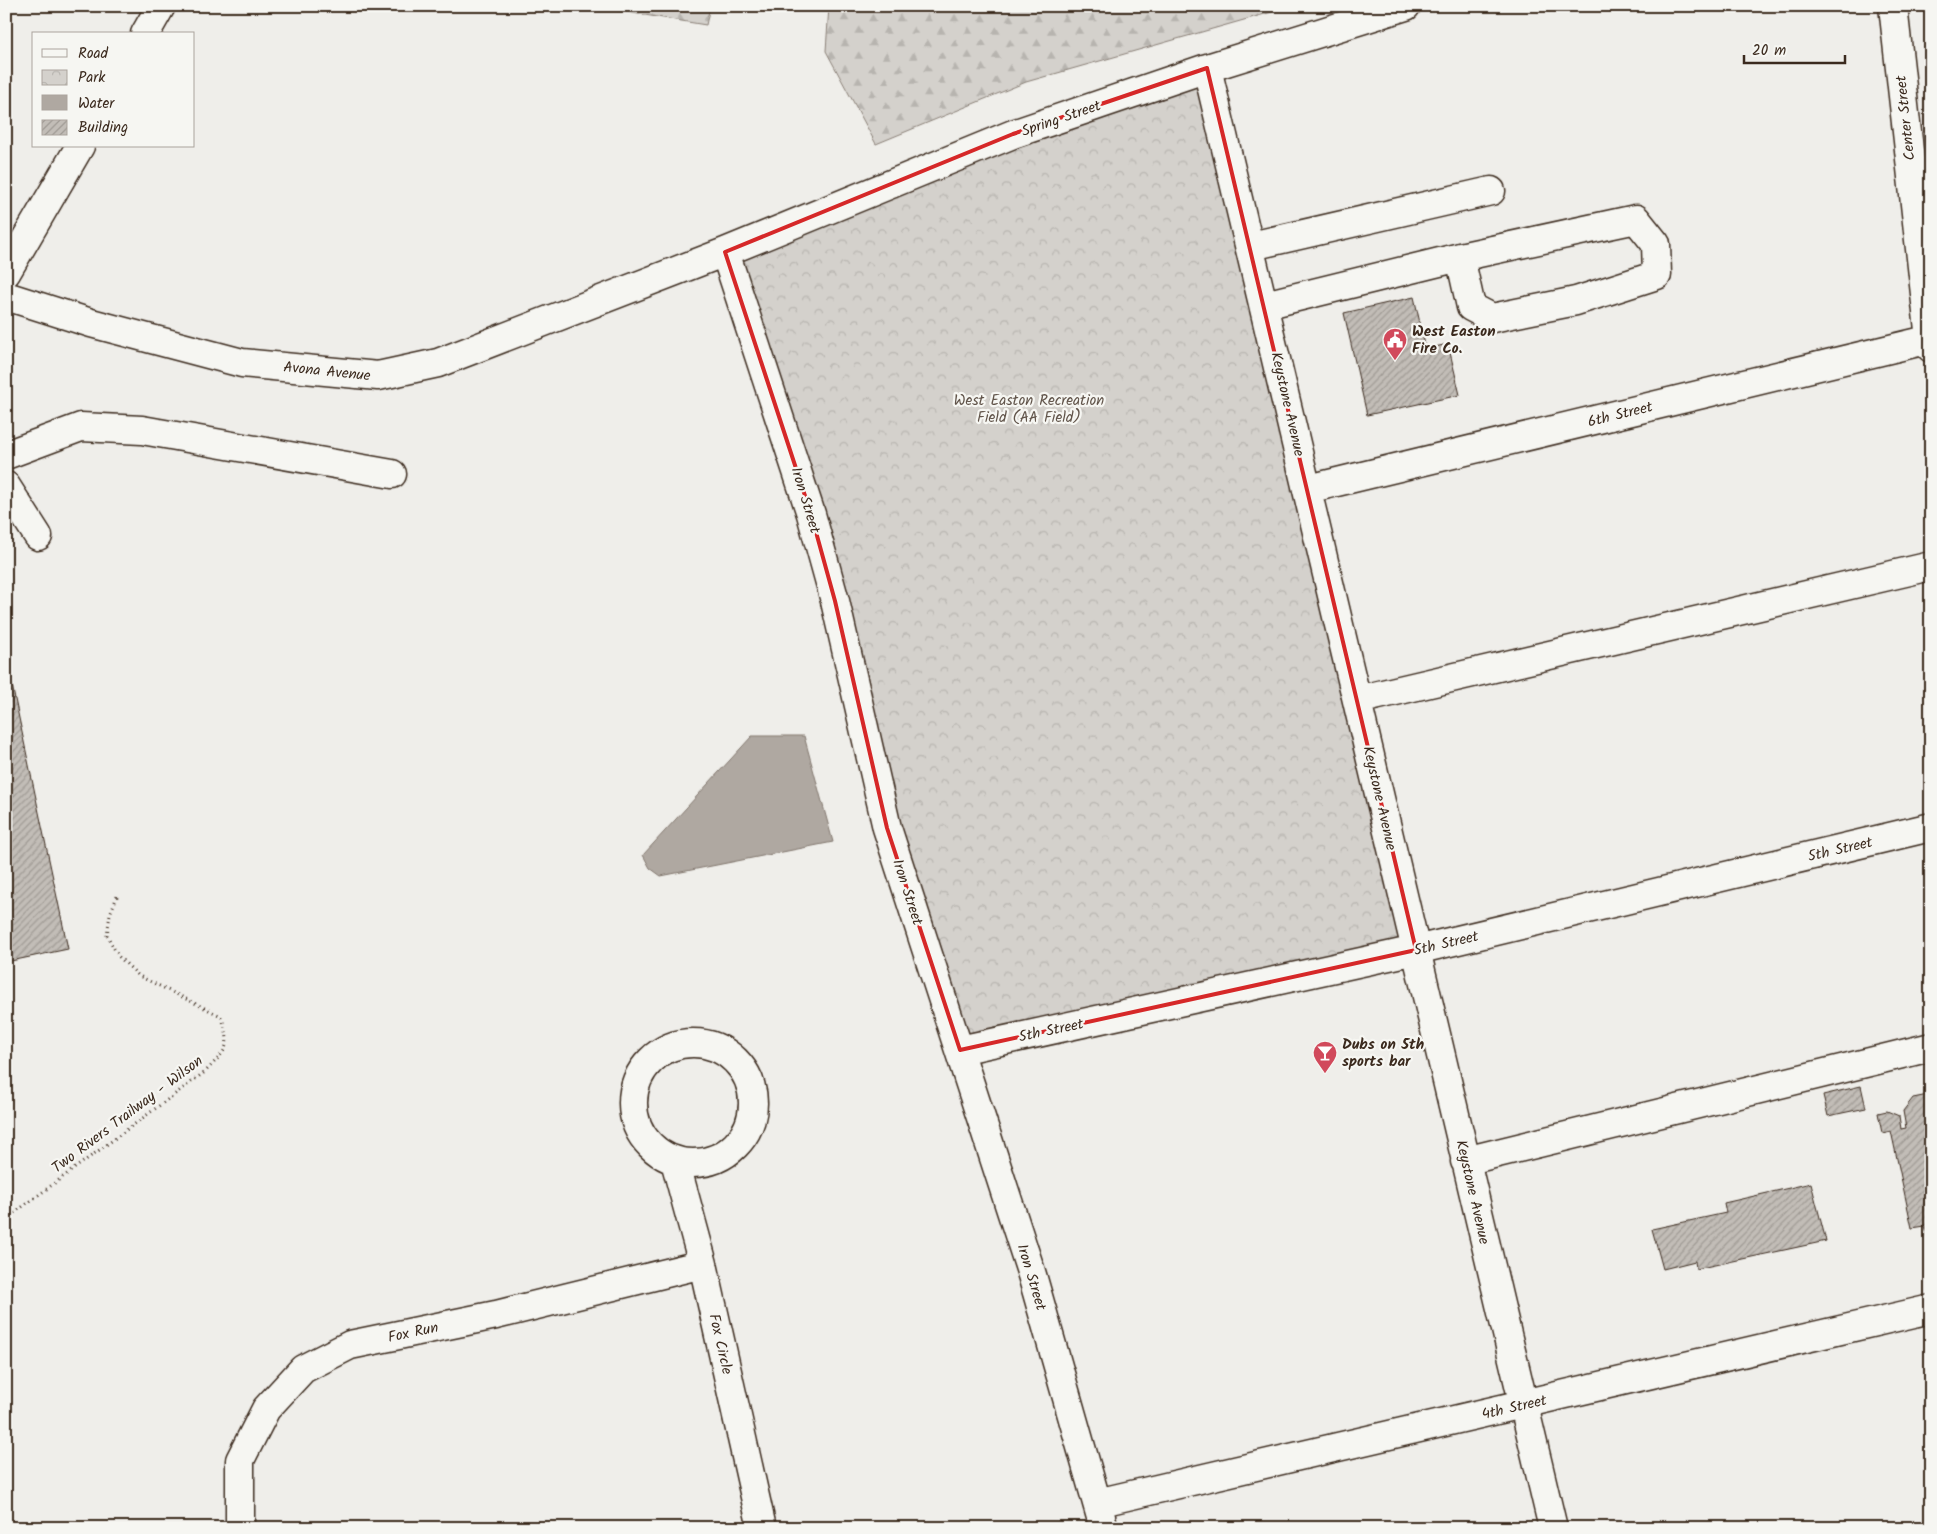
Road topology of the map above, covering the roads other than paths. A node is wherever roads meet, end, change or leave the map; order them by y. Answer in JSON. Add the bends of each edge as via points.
{"nodes":[{"id":1,"x":160,"y":6,"type":"edge"},
{"id":2,"x":1406,"y":6,"type":"edge"},
{"id":3,"x":1893,"y":6,"type":"edge"},
{"id":4,"x":146,"y":32,"type":"edge"},
{"id":5,"x":1207,"y":68,"type":"junction"},
{"id":6,"x":79,"y":148,"type":"edge"},
{"id":7,"x":1491,"y":191,"type":"dead end"},
{"id":8,"x":1251,"y":246,"type":"junction"},
{"id":9,"x":725,"y":252,"type":"junction"},
{"id":10,"x":1460,"y":257,"type":"junction"},
{"id":11,"x":6,"y":273,"type":"edge"},
{"id":12,"x":6,"y":296,"type":"edge"},
{"id":13,"x":1265,"y":305,"type":"junction"},
{"id":14,"x":1930,"y":342,"type":"edge"},
{"id":15,"x":6,"y":455,"type":"edge"},
{"id":16,"x":392,"y":474,"type":"dead end"},
{"id":17,"x":6,"y":486,"type":"edge"},
{"id":18,"x":1308,"y":489,"type":"junction"},
{"id":19,"x":38,"y":536,"type":"dead end"},
{"id":20,"x":1931,"y":566,"type":"edge"},
{"id":21,"x":1358,"y":700,"type":"junction"},
{"id":22,"x":1931,"y":827,"type":"edge"},
{"id":23,"x":1416,"y":950,"type":"junction"},
{"id":24,"x":1931,"y":1047,"type":"edge"},
{"id":25,"x":960,"y":1050,"type":"junction"},
{"id":26,"x":675,"y":1161,"type":"junction"},
{"id":27,"x":1465,"y":1161,"type":"junction"},
{"id":28,"x":703,"y":1264,"type":"junction"},
{"id":29,"x":1931,"y":1309,"type":"edge"},
{"id":30,"x":1525,"y":1405,"type":"junction"},
{"id":31,"x":1100,"y":1515,"type":"edge"},
{"id":32,"x":240,"y":1528,"type":"edge"},
{"id":33,"x":762,"y":1528,"type":"edge"},
{"id":34,"x":1553,"y":1528,"type":"edge"}],
"edges":[{"from":1,"to":4,"type":"street"},
{"from":2,"to":5,"type":"street","name":"Spring Street"},
{"from":3,"to":14,"type":"street","name":"Center Street"},
{"from":5,"to":8,"type":"street","name":"Keystone Avenue"},
{"from":5,"to":9,"type":"street","name":"Spring Street","via":[[1013,134]]},
{"from":6,"to":11,"type":"street"},
{"from":7,"to":8,"type":"street"},
{"from":8,"to":13,"type":"street","name":"Keystone Avenue"},
{"from":9,"to":12,"type":"street","name":"Avona Avenue","via":[[438,363],[378,376],[242,363],[91,323]]},
{"from":9,"to":25,"type":"street","name":"Iron Street","via":[[810,514],[835,601],[887,828]]},
{"from":10,"to":10,"type":"street","via":[[1471,306],[1492,318],[1576,301],[1657,275],[1656,244],[1636,219]]},
{"from":10,"to":13,"type":"street"},
{"from":13,"to":18,"type":"street","name":"Keystone Avenue"},
{"from":14,"to":18,"type":"street","name":"6th Street"},
{"from":15,"to":16,"type":"street","via":[[81,426],[142,430]]},
{"from":17,"to":19,"type":"street"},
{"from":18,"to":21,"type":"street","name":"Keystone Avenue"},
{"from":20,"to":21,"type":"street"},
{"from":21,"to":23,"type":"street","name":"Keystone Avenue"},
{"from":22,"to":23,"type":"street","name":"5th Street"},
{"from":23,"to":25,"type":"street","name":"5th Street"},
{"from":23,"to":27,"type":"street","name":"Keystone Avenue"},
{"from":24,"to":27,"type":"street"},
{"from":25,"to":31,"type":"street","name":"Iron Street","via":[[1032,1275]]},
{"from":26,"to":26,"type":"street","via":[[656,1151],[642,1136],[634,1117],[632,1096],[638,1076],[650,1059],[668,1047],[688,1042],[709,1044],[727,1052],[741,1066],[750,1082],[754,1101],[752,1120],[743,1138],[730,1151],[713,1160],[694,1164]]},
{"from":26,"to":28,"type":"street","name":"Fox Circle"},
{"from":27,"to":30,"type":"street","name":"Keystone Avenue"},
{"from":28,"to":32,"type":"street","name":"Fox Run","via":[[496,1315],[350,1345],[302,1369],[266,1408],[240,1460]]},
{"from":28,"to":33,"type":"street","name":"Fox Circle"},
{"from":29,"to":30,"type":"street","name":"4th Street"},
{"from":30,"to":31,"type":"street","name":"4th Street"},
{"from":30,"to":34,"type":"street","name":"Keystone Avenue"}]}
